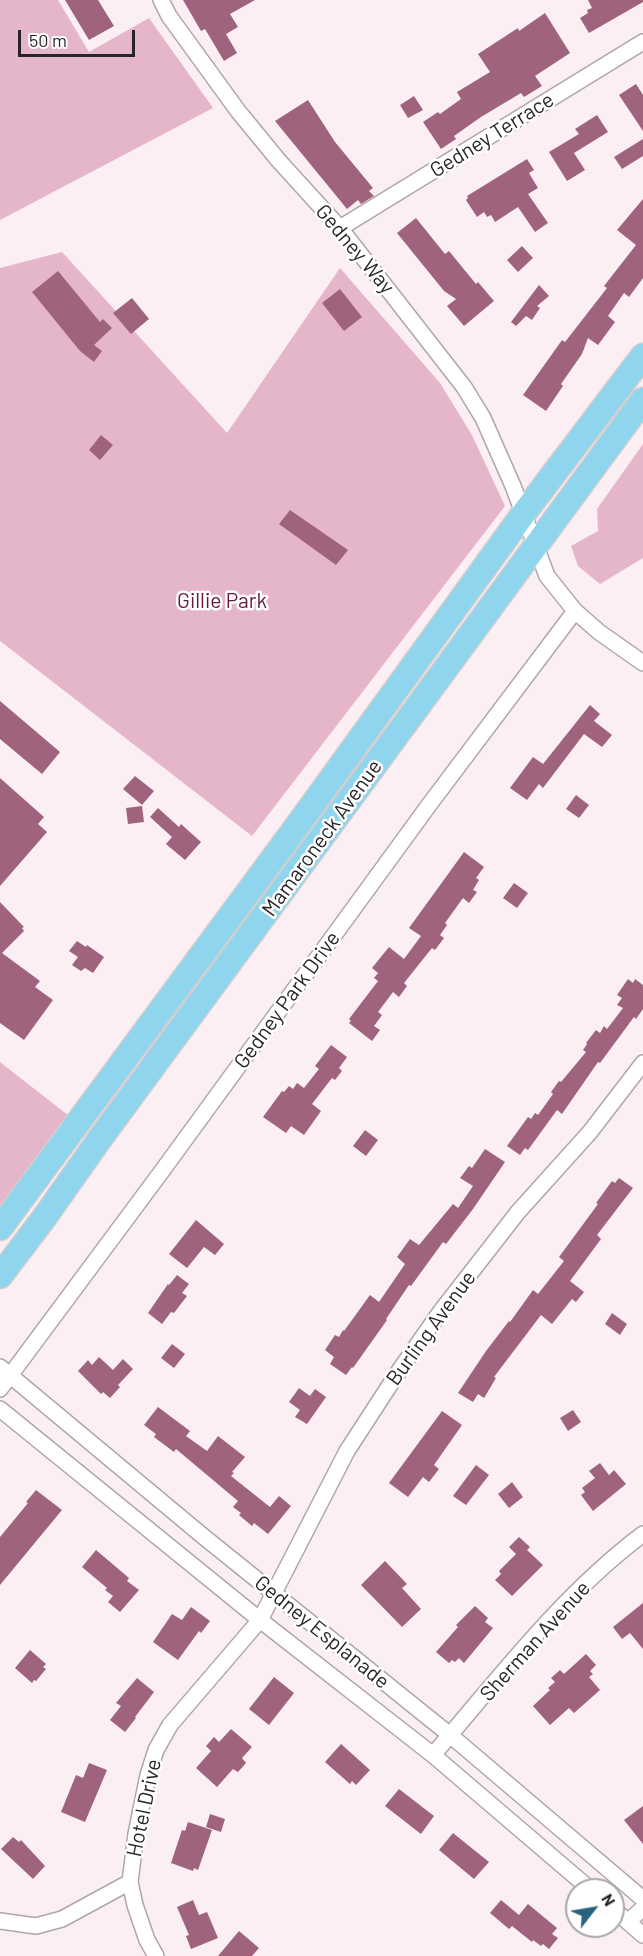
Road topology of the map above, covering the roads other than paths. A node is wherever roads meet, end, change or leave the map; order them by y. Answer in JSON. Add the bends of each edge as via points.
{"nodes":[{"id":1,"x":161,"y":0,"type":"edge"},
{"id":2,"x":643,"y":42,"type":"edge"},
{"id":3,"x":340,"y":228,"type":"junction"},
{"id":4,"x":643,"y":356,"type":"edge"},
{"id":5,"x":643,"y":400,"type":"edge"},
{"id":6,"x":524,"y":513,"type":"junction"},
{"id":7,"x":536,"y":545,"type":"junction"},
{"id":8,"x":575,"y":611,"type":"junction"},
{"id":9,"x":643,"y":663,"type":"edge"},
{"id":10,"x":643,"y":1063,"type":"edge"},
{"id":11,"x":0,"y":1228,"type":"edge"},
{"id":12,"x":0,"y":1276,"type":"edge"},
{"id":13,"x":5,"y":1371,"type":"edge"},
{"id":14,"x":0,"y":1389,"type":"edge"},
{"id":15,"x":0,"y":1409,"type":"edge"},
{"id":16,"x":643,"y":1534,"type":"edge"},
{"id":17,"x":272,"y":1593,"type":"junction"},
{"id":18,"x":260,"y":1620,"type":"junction"},
{"id":19,"x":450,"y":1735,"type":"junction"},
{"id":20,"x":433,"y":1755,"type":"junction"},
{"id":21,"x":577,"y":1878,"type":"edge"},
{"id":22,"x":130,"y":1882,"type":"junction"},
{"id":23,"x":643,"y":1899,"type":"edge"},
{"id":24,"x":643,"y":1908,"type":"edge"},
{"id":25,"x":625,"y":1919,"type":"edge"},
{"id":26,"x":0,"y":1921,"type":"edge"},
{"id":27,"x":628,"y":1922,"type":"junction"},
{"id":28,"x":643,"y":1935,"type":"edge"},
{"id":29,"x":156,"y":1956,"type":"edge"}],
"edges":[{"from":1,"to":3,"type":"street","name":"Gedney Way","via":[[238,111]]},
{"from":2,"to":3,"type":"street","name":"Gedney Terrace"},
{"from":3,"to":6,"type":"street","name":"Gedney Way","via":[[464,387],[483,418]]},
{"from":4,"to":6,"type":"main road","name":"Mamaroneck Avenue"},
{"from":5,"to":7,"type":"main road","name":"Mamaroneck Avenue"},
{"from":6,"to":7,"type":"street","name":"Gedney Way"},
{"from":6,"to":11,"type":"main road","name":"Mamaroneck Avenue"},
{"from":7,"to":8,"type":"street","name":"Gedney Way","via":[[547,576]]},
{"from":7,"to":12,"type":"main road","name":"Mamaroneck Avenue"},
{"from":8,"to":9,"type":"street","name":"Gedney Way"},
{"from":8,"to":13,"type":"street","name":"Gedney Park Drive","via":[[162,1171]]},
{"from":10,"to":17,"type":"street","name":"Burling Avenue","via":[[441,1311],[347,1451]]},
{"from":13,"to":14,"type":"street","name":"Gedney Park Drive"},
{"from":13,"to":17,"type":"street","name":"Gedney Esplanade"},
{"from":15,"to":18,"type":"street","name":"Gedney Esplanade"},
{"from":16,"to":19,"type":"street","name":"Sherman Avenue","via":[[549,1620]]},
{"from":17,"to":18,"type":"street","name":"Burling Avenue"},
{"from":17,"to":19,"type":"street","name":"Gedney Esplanade"},
{"from":18,"to":20,"type":"street","name":"Gedney Esplanade"},
{"from":18,"to":22,"type":"street","name":"Hotel Drive","via":[[170,1725],[156,1750],[136,1834]]},
{"from":19,"to":20,"type":"street","name":"Sherman Avenue"},
{"from":19,"to":23,"type":"street","name":"Gedney Esplanade"},
{"from":20,"to":21,"type":"street","name":"Gedney Esplanade"},
{"from":22,"to":26,"type":"street","via":[[62,1919],[36,1926]]},
{"from":22,"to":29,"type":"street","name":"Hotel Drive","via":[[141,1923]]},
{"from":24,"to":27,"type":"street"},
{"from":25,"to":27,"type":"street"},
{"from":27,"to":28,"type":"street"}]}
